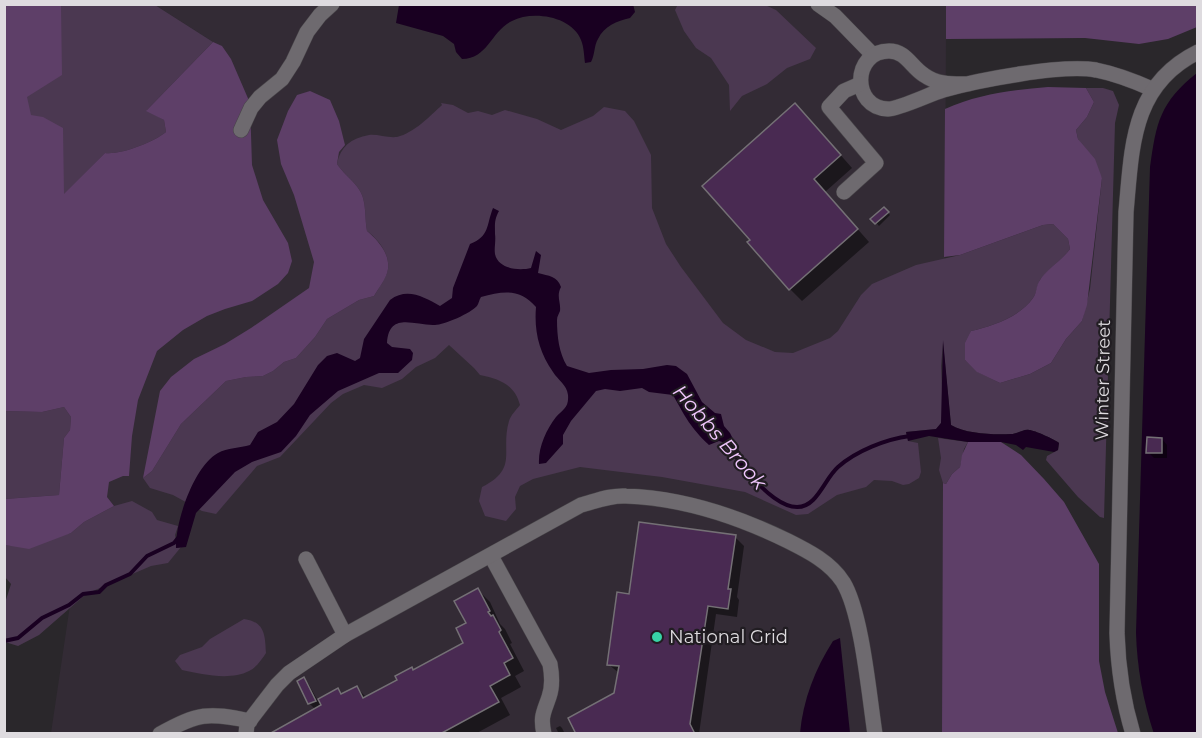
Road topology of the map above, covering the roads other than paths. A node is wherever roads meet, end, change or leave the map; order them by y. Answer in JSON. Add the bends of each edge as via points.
{"nodes":[{"id":1,"x":332,"y":4,"type":"edge"},
{"id":2,"x":818,"y":4,"type":"edge"},
{"id":3,"x":1197,"y":52,"type":"edge"},
{"id":4,"x":873,"y":55,"type":"junction"},
{"id":5,"x":914,"y":68,"type":"junction"},
{"id":6,"x":860,"y":84,"type":"junction"},
{"id":7,"x":968,"y":84,"type":"junction"},
{"id":8,"x":1152,"y":89,"type":"junction"},
{"id":9,"x":907,"y":102,"type":"junction"},
{"id":10,"x":241,"y":130,"type":"dead end"},
{"id":11,"x":844,"y":192,"type":"dead end"},
{"id":12,"x":491,"y":556,"type":"junction"},
{"id":13,"x":306,"y":559,"type":"dead end"},
{"id":14,"x":345,"y":635,"type":"junction"},
{"id":15,"x":248,"y":727,"type":"edge"},
{"id":16,"x":160,"y":734,"type":"edge"},
{"id":17,"x":544,"y":734,"type":"edge"},
{"id":18,"x":875,"y":734,"type":"edge"},
{"id":19,"x":1133,"y":734,"type":"edge"}],
"edges":[{"from":1,"to":10,"type":"street","via":[[307,32],[282,79],[251,108]]},
{"from":2,"to":4,"type":"street"},
{"from":3,"to":8,"type":"street","name":"Winter Street","via":[[1169,70]]},
{"from":4,"to":5,"type":"street","via":[[893,51],[908,58]]},
{"from":4,"to":6,"type":"street","via":[[861,69]]},
{"from":5,"to":7,"type":"street","via":[[936,81]]},
{"from":5,"to":9,"type":"street","via":[[918,78],[916,89]]},
{"from":6,"to":9,"type":"street","via":[[867,100],[879,108],[890,109]]},
{"from":6,"to":11,"type":"street","via":[[844,91],[829,107],[876,163]]},
{"from":7,"to":8,"type":"street","via":[[1034,73],[1094,70]]},
{"from":7,"to":9,"type":"street"},
{"from":8,"to":19,"type":"street","name":"Winter Street","via":[[1135,132],[1126,212],[1117,658]]},
{"from":12,"to":14,"type":"street"},
{"from":12,"to":17,"type":"street","via":[[550,664],[553,679],[542,711]]},
{"from":12,"to":18,"type":"street","via":[[581,505],[602,498],[624,496],[696,506],[761,528],[817,557],[842,581],[856,618]]},
{"from":13,"to":14,"type":"street"},
{"from":14,"to":15,"type":"street","via":[[289,673]]},
{"from":15,"to":16,"type":"street","via":[[219,714],[184,721]]}]}
